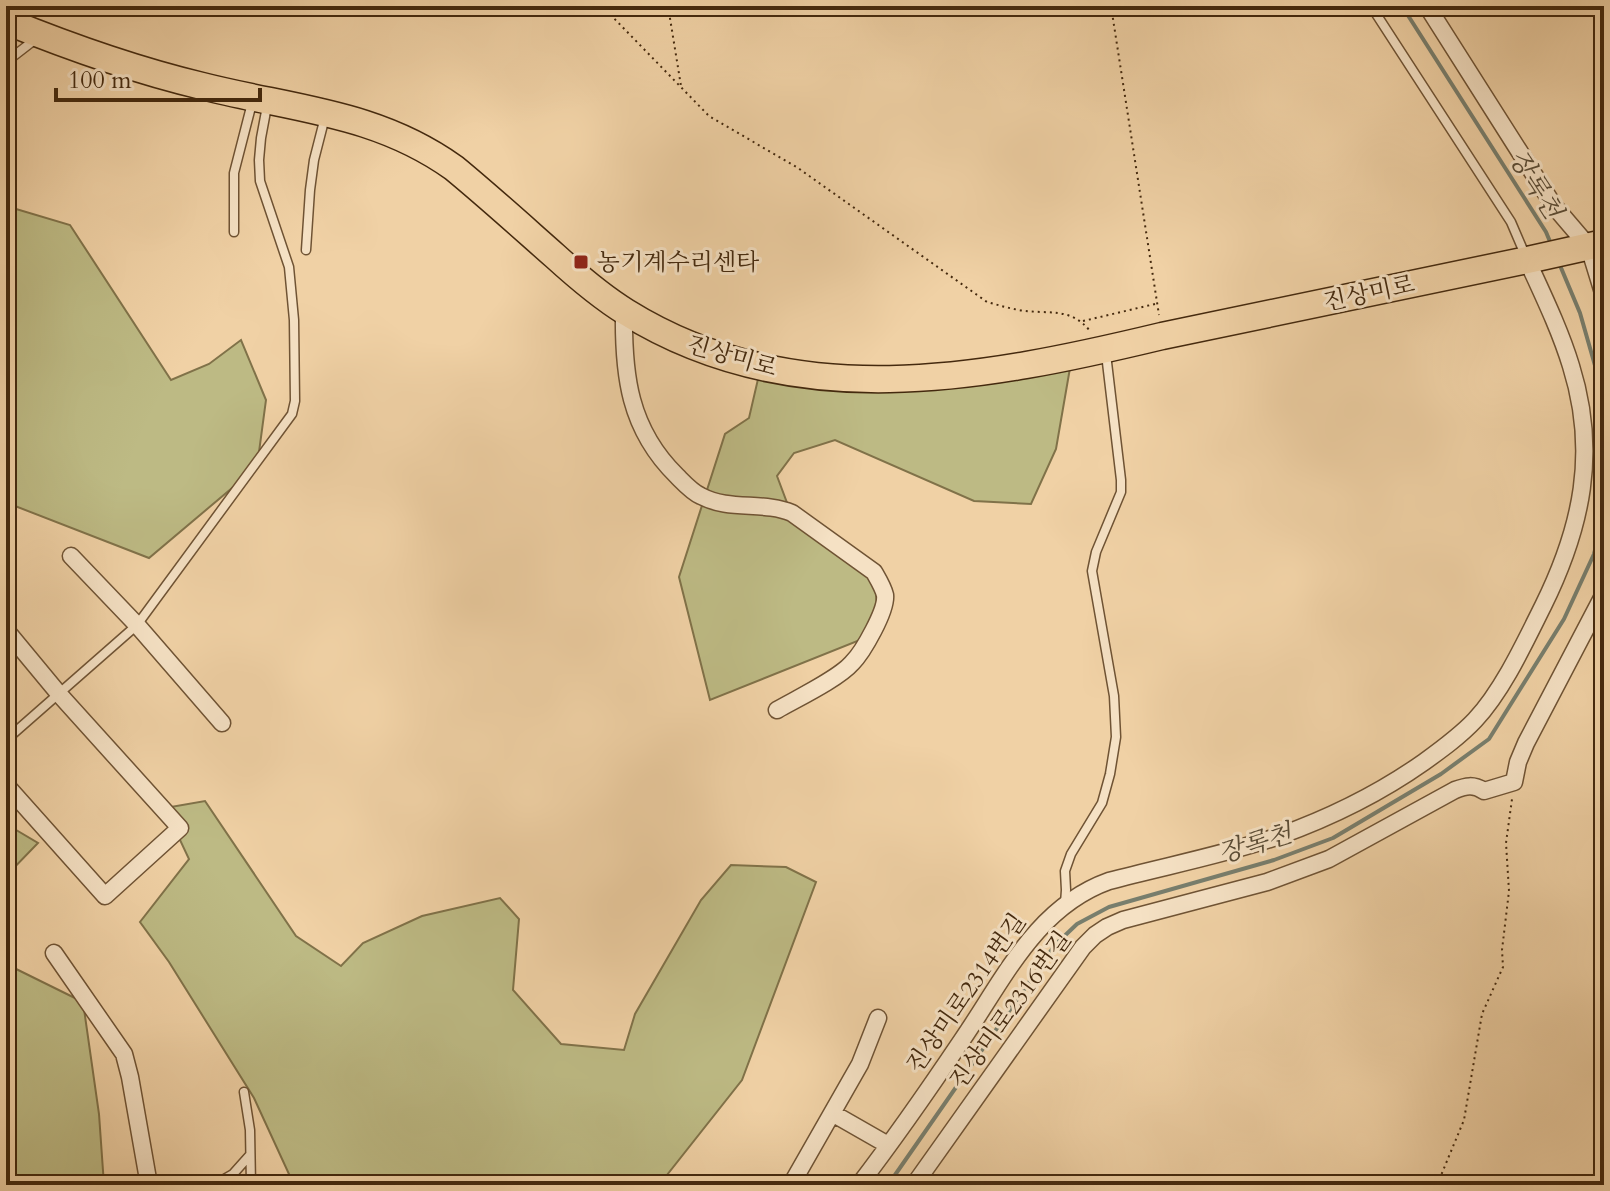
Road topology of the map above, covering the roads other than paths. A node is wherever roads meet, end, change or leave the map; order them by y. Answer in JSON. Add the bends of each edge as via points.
{"nodes":[{"id":1,"x":1371,"y":6,"type":"edge"},
{"id":2,"x":1427,"y":6,"type":"edge"},
{"id":3,"x":6,"y":21,"type":"edge"},
{"id":4,"x":40,"y":35,"type":"junction"},
{"id":5,"x":6,"y":62,"type":"edge"},
{"id":6,"x":260,"y":100,"type":"junction"},
{"id":7,"x":326,"y":113,"type":"junction"},
{"id":8,"x":234,"y":232,"type":"dead end"},
{"id":9,"x":1591,"y":246,"type":"edge"},
{"id":10,"x":306,"y":250,"type":"dead end"},
{"id":11,"x":1530,"y":260,"type":"junction"},
{"id":12,"x":1604,"y":296,"type":"edge"},
{"id":13,"x":624,"y":311,"type":"junction"},
{"id":14,"x":1106,"y":350,"type":"junction"},
{"id":15,"x":71,"y":556,"type":"dead end"},
{"id":16,"x":1604,"y":594,"type":"edge"},
{"id":17,"x":137,"y":625,"type":"junction"},
{"id":18,"x":6,"y":630,"type":"edge"},
{"id":19,"x":59,"y":694,"type":"junction"},
{"id":20,"x":777,"y":710,"type":"dead end"},
{"id":21,"x":222,"y":723,"type":"dead end"},
{"id":22,"x":6,"y":740,"type":"edge"},
{"id":23,"x":6,"y":785,"type":"edge"},
{"id":24,"x":1065,"y":904,"type":"junction"},
{"id":25,"x":54,"y":953,"type":"dead end"},
{"id":26,"x":878,"y":1018,"type":"dead end"},
{"id":27,"x":244,"y":1092,"type":"dead end"},
{"id":28,"x":832,"y":1113,"type":"junction"},
{"id":29,"x":888,"y":1145,"type":"junction"},
{"id":30,"x":250,"y":1155,"type":"junction"},
{"id":31,"x":149,"y":1185,"type":"edge"},
{"id":32,"x":214,"y":1185,"type":"edge"},
{"id":33,"x":251,"y":1185,"type":"edge"},
{"id":34,"x":791,"y":1185,"type":"edge"},
{"id":35,"x":859,"y":1185,"type":"edge"},
{"id":36,"x":914,"y":1185,"type":"edge"}],
"edges":[{"from":1,"to":11,"type":"lane","via":[[1511,222]]},
{"from":2,"to":9,"type":"street","via":[[1554,206]]},
{"from":3,"to":4,"type":"main road","name":"진상미로"},
{"from":4,"to":5,"type":"lane"},
{"from":4,"to":6,"type":"main road","name":"진상미로","via":[[154,74]]},
{"from":6,"to":7,"type":"main road","name":"진상미로"},
{"from":6,"to":8,"type":"lane","via":[[234,173]]},
{"from":6,"to":17,"type":"lane","via":[[260,181],[289,267],[292,293],[292,414]]},
{"from":7,"to":10,"type":"lane","via":[[314,160]]},
{"from":7,"to":13,"type":"main road","name":"진상미로","via":[[384,129],[433,153]]},
{"from":9,"to":11,"type":"main road","name":"진상미로"},
{"from":9,"to":12,"type":"street"},
{"from":11,"to":14,"type":"main road","name":"진상미로"},
{"from":11,"to":24,"type":"street","name":"진상미로2314번길","via":[[1572,367],[1584,423],[1584,480],[1564,560],[1490,703],[1461,734],[1414,769],[1325,817],[1249,845],[1091,887]]},
{"from":13,"to":14,"type":"main road","name":"진상미로","via":[[712,355],[771,370],[843,379],[932,378]]},
{"from":13,"to":20,"type":"street","via":[[631,401],[665,465],[701,497],[792,513],[874,572],[880,582],[885,597],[882,613],[852,664]]},
{"from":14,"to":24,"type":"lane","via":[[1121,492],[1092,571],[1116,737],[1102,803],[1065,871]]},
{"from":15,"to":17,"type":"street"},
{"from":16,"to":36,"type":"street","name":"진상미로2316번길","via":[[1526,743],[1514,782],[1484,791],[1476,786],[1455,790],[1329,859],[1267,882],[1123,920],[1095,935]]},
{"from":17,"to":19,"type":"lane"},
{"from":17,"to":21,"type":"street"},
{"from":18,"to":19,"type":"street"},
{"from":19,"to":22,"type":"lane"},
{"from":19,"to":23,"type":"street","via":[[180,828],[105,896]]},
{"from":24,"to":29,"type":"street","name":"진상미로2314번길","via":[[1030,939]]},
{"from":25,"to":31,"type":"street","via":[[124,1054]]},
{"from":26,"to":28,"type":"street"},
{"from":27,"to":30,"type":"lane"},
{"from":28,"to":29,"type":"street"},
{"from":28,"to":34,"type":"street"},
{"from":29,"to":35,"type":"street","name":"진상미로2314번길"},
{"from":30,"to":32,"type":"lane"},
{"from":30,"to":33,"type":"lane"}]}
